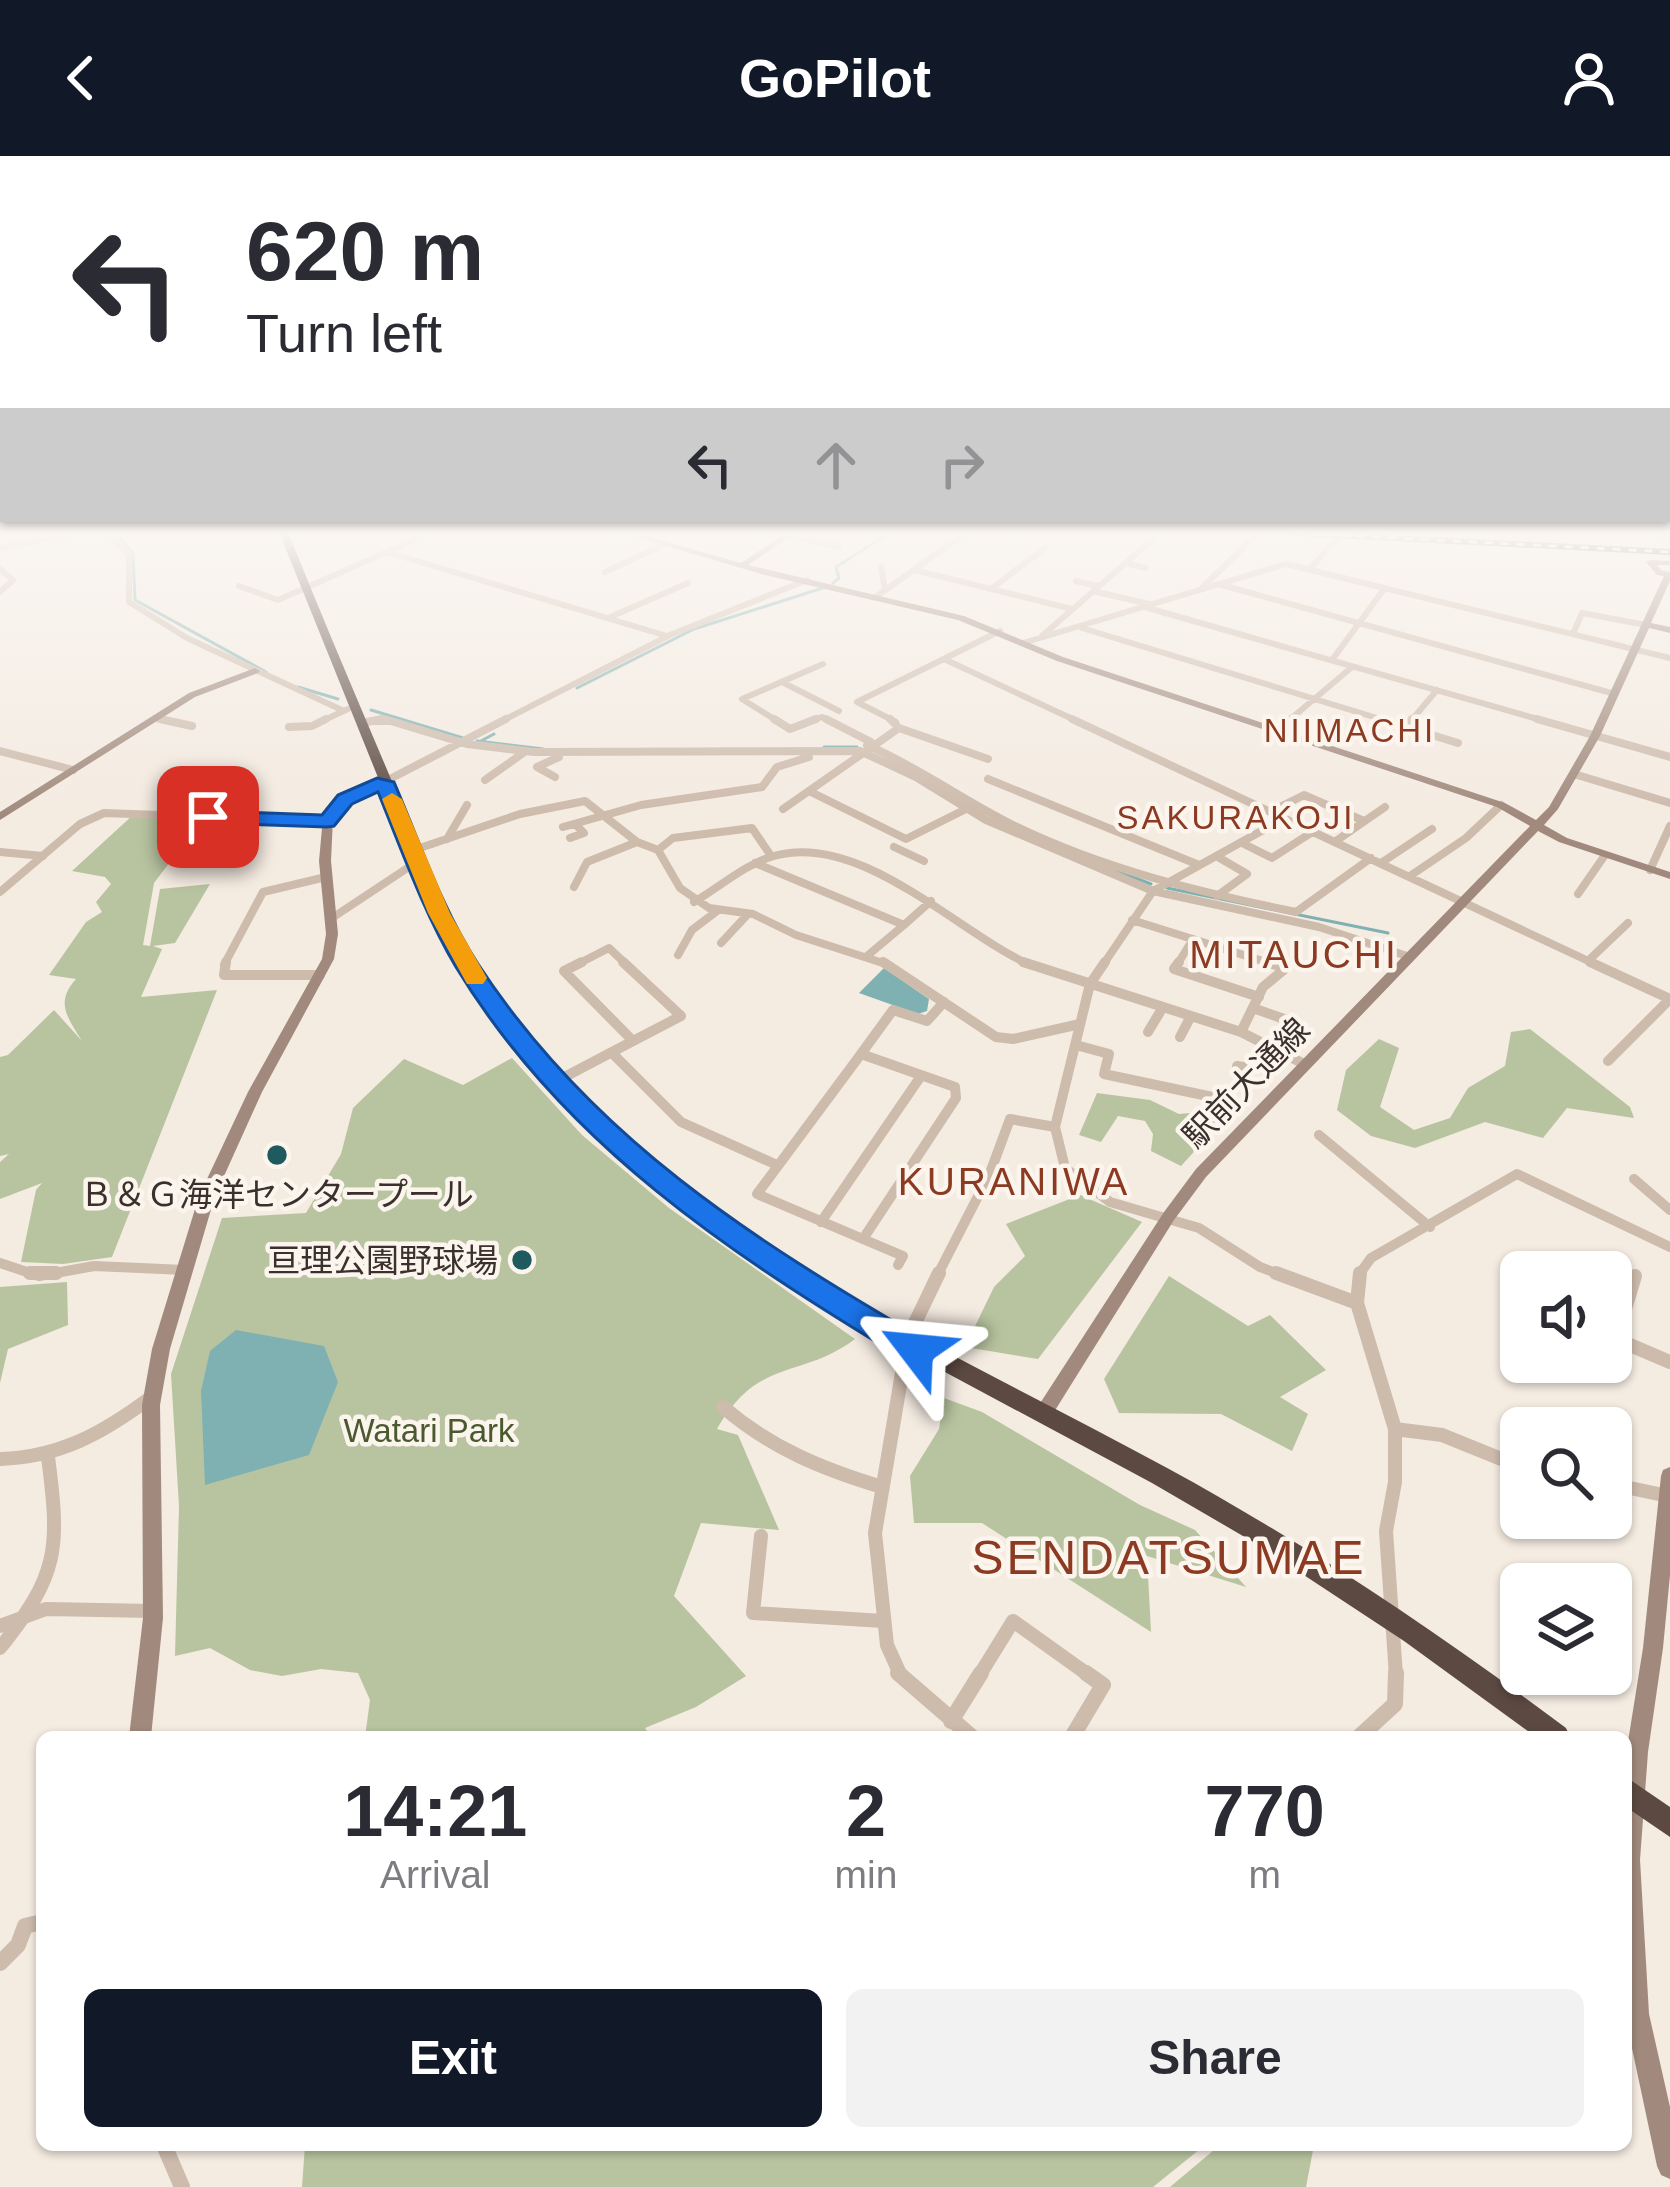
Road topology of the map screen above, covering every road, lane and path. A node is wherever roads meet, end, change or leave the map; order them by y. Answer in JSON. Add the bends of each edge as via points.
{"nodes":[{"id":1,"x":1355,"y":626,"type":"edge"},
{"id":2,"x":169,"y":627,"type":"edge"},
{"id":3,"x":320,"y":627,"type":"edge"},
{"id":4,"x":637,"y":627,"type":"edge"},
{"id":5,"x":691,"y":627,"type":"edge"},
{"id":6,"x":984,"y":627,"type":"edge"},
{"id":7,"x":1052,"y":627,"type":"edge"},
{"id":8,"x":1079,"y":627,"type":"joint"},
{"id":9,"x":1219,"y":627,"type":"edge"},
{"id":10,"x":1358,"y":627,"type":"edge"},
{"id":11,"x":1543,"y":627,"type":"edge"},
{"id":12,"x":1576,"y":627,"type":"edge"},
{"id":13,"x":1645,"y":627,"type":"edge"},
{"id":14,"x":1000,"y":632,"type":"junction"},
{"id":15,"x":1573,"y":634,"type":"junction"},
{"id":16,"x":668,"y":636,"type":"junction"},
{"id":17,"x":1040,"y":638,"type":"junction"},
{"id":18,"x":1023,"y":643,"type":"junction"},
{"id":19,"x":1636,"y":650,"type":"junction"},
{"id":20,"x":944,"y":658,"type":"junction"},
{"id":21,"x":1670,"y":658,"type":"edge"},
{"id":22,"x":1332,"y":660,"type":"junction"},
{"id":23,"x":824,"y":664,"type":"dead end"},
{"id":24,"x":1352,"y":667,"type":"junction"},
{"id":25,"x":255,"y":671,"type":"junction"},
{"id":26,"x":784,"y":683,"type":"junction"},
{"id":27,"x":1437,"y":690,"type":"junction"},
{"id":28,"x":1615,"y":694,"type":"junction"},
{"id":29,"x":1314,"y":699,"type":"junction"},
{"id":30,"x":857,"y":702,"type":"junction"},
{"id":31,"x":839,"y":710,"type":"junction"},
{"id":32,"x":353,"y":714,"type":"junction"},
{"id":33,"x":822,"y":717,"type":"junction"},
{"id":34,"x":155,"y":718,"type":"junction"},
{"id":35,"x":192,"y":726,"type":"dead end"},
{"id":36,"x":289,"y":727,"type":"dead end"},
{"id":37,"x":899,"y":728,"type":"junction"},
{"id":38,"x":1404,"y":729,"type":"junction"},
{"id":39,"x":1276,"y":731,"type":"junction"},
{"id":40,"x":1595,"y":736,"type":"junction"},
{"id":41,"x":1458,"y":743,"type":"dead end"},
{"id":42,"x":467,"y":744,"type":"junction"},
{"id":43,"x":866,"y":746,"type":"junction"},
{"id":44,"x":0,"y":751,"type":"edge"},
{"id":45,"x":526,"y":751,"type":"junction"},
{"id":46,"x":824,"y":752,"type":"junction"},
{"id":47,"x":566,"y":754,"type":"junction"},
{"id":48,"x":1670,"y":757,"type":"edge"},
{"id":49,"x":988,"y":759,"type":"dead end"},
{"id":50,"x":74,"y":770,"type":"junction"},
{"id":51,"x":1574,"y":774,"type":"junction"},
{"id":52,"x":555,"y":777,"type":"dead end"},
{"id":53,"x":988,"y":779,"type":"dead end"},
{"id":54,"x":485,"y":780,"type":"dead end"},
{"id":55,"x":384,"y":782,"type":"junction"},
{"id":56,"x":812,"y":792,"type":"junction"},
{"id":57,"x":1670,"y":802,"type":"edge"},
{"id":58,"x":1501,"y":805,"type":"junction"},
{"id":59,"x":466,"y":806,"type":"dead end"},
{"id":60,"x":1385,"y":807,"type":"dead end"},
{"id":61,"x":783,"y":809,"type":"dead end"},
{"id":62,"x":966,"y":809,"type":"junction"},
{"id":63,"x":1272,"y":812,"type":"junction"},
{"id":64,"x":605,"y":813,"type":"junction"},
{"id":65,"x":0,"y":817,"type":"edge"},
{"id":66,"x":1285,"y":818,"type":"junction"},
{"id":67,"x":327,"y":821,"type":"junction"},
{"id":68,"x":1364,"y":821,"type":"junction"},
{"id":69,"x":575,"y":824,"type":"junction"},
{"id":70,"x":1538,"y":826,"type":"junction"},
{"id":71,"x":1670,"y":826,"type":"edge"},
{"id":72,"x":563,"y":827,"type":"dead end"},
{"id":73,"x":1432,"y":829,"type":"dead end"},
{"id":74,"x":1314,"y":831,"type":"junction"},
{"id":75,"x":570,"y":838,"type":"dead end"},
{"id":76,"x":906,"y":839,"type":"junction"},
{"id":77,"x":446,"y":840,"type":"junction"},
{"id":78,"x":1336,"y":841,"type":"junction"},
{"id":79,"x":637,"y":842,"type":"junction"},
{"id":80,"x":1244,"y":844,"type":"junction"},
{"id":81,"x":894,"y":847,"type":"junction"},
{"id":82,"x":658,"y":850,"type":"junction"},
{"id":83,"x":0,"y":852,"type":"edge"},
{"id":84,"x":1606,"y":855,"type":"junction"},
{"id":85,"x":43,"y":856,"type":"junction"},
{"id":86,"x":416,"y":856,"type":"junction"},
{"id":87,"x":771,"y":856,"type":"junction"},
{"id":88,"x":879,"y":857,"type":"dead end"},
{"id":89,"x":1218,"y":857,"type":"junction"},
{"id":90,"x":1376,"y":860,"type":"junction"},
{"id":91,"x":924,"y":861,"type":"dead end"},
{"id":92,"x":755,"y":863,"type":"junction"},
{"id":93,"x":1199,"y":866,"type":"junction"},
{"id":94,"x":1650,"y":869,"type":"junction"},
{"id":95,"x":1410,"y":876,"type":"junction"},
{"id":96,"x":1670,"y":876,"type":"edge"},
{"id":97,"x":326,"y":877,"type":"junction"},
{"id":98,"x":1163,"y":883,"type":"junction"},
{"id":99,"x":574,"y":887,"type":"dead end"},
{"id":100,"x":0,"y":892,"type":"edge"},
{"id":101,"x":1153,"y":892,"type":"junction"},
{"id":102,"x":1578,"y":894,"type":"dead end"},
{"id":103,"x":1217,"y":896,"type":"junction"},
{"id":104,"x":1465,"y":901,"type":"junction"},
{"id":105,"x":694,"y":902,"type":"junction"},
{"id":106,"x":931,"y":902,"type":"junction"},
{"id":107,"x":717,"y":911,"type":"junction"},
{"id":108,"x":748,"y":914,"type":"junction"},
{"id":109,"x":332,"y":918,"type":"junction"},
{"id":110,"x":1132,"y":920,"type":"junction"},
{"id":111,"x":1628,"y":923,"type":"dead end"},
{"id":112,"x":904,"y":925,"type":"junction"},
{"id":113,"x":1193,"y":939,"type":"junction"},
{"id":114,"x":721,"y":943,"type":"dead end"},
{"id":115,"x":678,"y":955,"type":"dead end"},
{"id":116,"x":867,"y":956,"type":"junction"},
{"id":117,"x":1410,"y":957,"type":"junction"},
{"id":118,"x":1589,"y":960,"type":"junction"},
{"id":119,"x":320,"y":975,"type":"junction"},
{"id":120,"x":1090,"y":984,"type":"junction"},
{"id":121,"x":1670,"y":999,"type":"edge"},
{"id":122,"x":944,"y":1002,"type":"junction"},
{"id":123,"x":1256,"y":1002,"type":"junction"},
{"id":124,"x":1163,"y":1007,"type":"junction"},
{"id":125,"x":1191,"y":1016,"type":"junction"},
{"id":126,"x":1284,"y":1019,"type":"dead end"},
{"id":127,"x":1080,"y":1024,"type":"junction"},
{"id":128,"x":1148,"y":1032,"type":"dead end"},
{"id":129,"x":1241,"y":1032,"type":"junction"},
{"id":130,"x":1180,"y":1037,"type":"dead end"},
{"id":131,"x":634,"y":1042,"type":"junction"},
{"id":132,"x":1076,"y":1045,"type":"junction"},
{"id":133,"x":1271,"y":1047,"type":"junction"},
{"id":134,"x":612,"y":1053,"type":"junction"},
{"id":135,"x":860,"y":1054,"type":"junction"},
{"id":136,"x":1608,"y":1060,"type":"dead end"},
{"id":137,"x":1304,"y":1064,"type":"junction"},
{"id":138,"x":1237,"y":1066,"type":"dead end"},
{"id":139,"x":921,"y":1076,"type":"junction"},
{"id":140,"x":555,"y":1082,"type":"junction"},
{"id":141,"x":1222,"y":1099,"type":"dead end"},
{"id":142,"x":1055,"y":1127,"type":"junction"},
{"id":143,"x":1318,"y":1135,"type":"dead end"},
{"id":144,"x":777,"y":1165,"type":"junction"},
{"id":145,"x":1634,"y":1179,"type":"dead end"},
{"id":146,"x":1670,"y":1210,"type":"edge"},
{"id":147,"x":1169,"y":1216,"type":"junction"},
{"id":148,"x":821,"y":1222,"type":"junction"},
{"id":149,"x":1430,"y":1227,"type":"junction"},
{"id":150,"x":862,"y":1240,"type":"junction"},
{"id":151,"x":1670,"y":1247,"type":"edge"},
{"id":152,"x":0,"y":1263,"type":"edge"},
{"id":153,"x":898,"y":1265,"type":"dead end"},
{"id":154,"x":185,"y":1270,"type":"junction"},
{"id":155,"x":1635,"y":1276,"type":"dead end"},
{"id":156,"x":1632,"y":1284,"type":"edge"},
{"id":157,"x":1357,"y":1303,"type":"junction"},
{"id":158,"x":913,"y":1327,"type":"dead end"},
{"id":159,"x":1632,"y":1346,"type":"edge"},
{"id":160,"x":1670,"y":1362,"type":"edge"},
{"id":161,"x":903,"y":1366,"type":"dead end"},
{"id":162,"x":152,"y":1396,"type":"junction"},
{"id":163,"x":723,"y":1407,"type":"dead end"},
{"id":164,"x":1043,"y":1414,"type":"junction"},
{"id":165,"x":1396,"y":1429,"type":"junction"},
{"id":166,"x":48,"y":1457,"type":"junction"},
{"id":167,"x":1500,"y":1458,"type":"edge"},
{"id":168,"x":0,"y":1459,"type":"edge"},
{"id":169,"x":1632,"y":1485,"type":"edge"},
{"id":170,"x":1669,"y":1486,"type":"edge"},
{"id":171,"x":882,"y":1487,"type":"junction"},
{"id":172,"x":761,"y":1537,"type":"dead end"},
{"id":173,"x":153,"y":1611,"type":"junction"},
{"id":174,"x":28,"y":1615,"type":"junction"},
{"id":175,"x":1394,"y":1618,"type":"junction"},
{"id":176,"x":883,"y":1621,"type":"junction"},
{"id":177,"x":0,"y":1626,"type":"edge"},
{"id":178,"x":0,"y":1648,"type":"edge"},
{"id":179,"x":951,"y":1721,"type":"junction"},
{"id":180,"x":141,"y":1731,"type":"edge"},
{"id":181,"x":965,"y":1731,"type":"edge"},
{"id":182,"x":1075,"y":1731,"type":"edge"},
{"id":183,"x":1366,"y":1731,"type":"edge"},
{"id":184,"x":1549,"y":1731,"type":"edge"},
{"id":185,"x":1632,"y":1777,"type":"edge"},
{"id":186,"x":1632,"y":1795,"type":"edge"},
{"id":187,"x":1670,"y":1824,"type":"edge"},
{"id":188,"x":1632,"y":1904,"type":"edge"},
{"id":189,"x":36,"y":1923,"type":"edge"},
{"id":190,"x":0,"y":1963,"type":"edge"},
{"id":191,"x":1665,"y":2115,"type":"edge"},
{"id":192,"x":167,"y":2151,"type":"edge"},
{"id":193,"x":1670,"y":2166,"type":"edge"},
{"id":194,"x":182,"y":2187,"type":"edge"}],
"edges":[{"from":1,"to":22,"type":"street"},
{"from":2,"to":25,"type":"street"},
{"from":3,"to":32,"type":"highway"},
{"from":4,"to":16,"type":"street"},
{"from":5,"to":16,"type":"street"},
{"from":6,"to":14,"type":"street"},
{"from":7,"to":17,"type":"street"},
{"from":8,"to":17,"type":"street"},
{"from":8,"to":29,"type":"street"},
{"from":9,"to":22,"type":"street"},
{"from":10,"to":28,"type":"street"},
{"from":11,"to":15,"type":"street"},
{"from":12,"to":15,"type":"street"},
{"from":13,"to":19,"type":"street","name":"駅前大通線"},
{"from":14,"to":18,"type":"street"},
{"from":14,"to":20,"type":"street"},
{"from":15,"to":19,"type":"street"},
{"from":16,"to":42,"type":"street"},
{"from":17,"to":18,"type":"street"},
{"from":18,"to":39,"type":"street"},
{"from":19,"to":21,"type":"street"},
{"from":19,"to":28,"type":"street","name":"駅前大通線"},
{"from":20,"to":30,"type":"street"},
{"from":20,"to":63,"type":"street"},
{"from":22,"to":24,"type":"street"},
{"from":23,"to":26,"type":"street"},
{"from":24,"to":27,"type":"street"},
{"from":24,"to":29,"type":"street"},
{"from":25,"to":32,"type":"street"},
{"from":25,"to":34,"type":"street"},
{"from":26,"to":31,"type":"street"},
{"from":26,"to":33,"type":"street","via":[[742,699],[790,729]]},
{"from":27,"to":38,"type":"street"},
{"from":27,"to":40,"type":"street"},
{"from":28,"to":40,"type":"street","name":"駅前大通線"},
{"from":29,"to":38,"type":"street"},
{"from":29,"to":39,"type":"street"},
{"from":30,"to":31,"type":"street"},
{"from":30,"to":37,"type":"street"},
{"from":31,"to":33,"type":"street"},
{"from":32,"to":36,"type":"street"},
{"from":32,"to":42,"type":"street"},
{"from":32,"to":55,"type":"highway"},
{"from":33,"to":43,"type":"street"},
{"from":34,"to":35,"type":"street"},
{"from":34,"to":50,"type":"street"},
{"from":37,"to":43,"type":"street"},
{"from":37,"to":49,"type":"street"},
{"from":38,"to":41,"type":"street"},
{"from":39,"to":58,"type":"street"},
{"from":40,"to":48,"type":"street"},
{"from":40,"to":51,"type":"street","name":"駅前大通線"},
{"from":42,"to":45,"type":"street"},
{"from":42,"to":55,"type":"street"},
{"from":43,"to":46,"type":"street"},
{"from":43,"to":56,"type":"street"},
{"from":43,"to":62,"type":"street"},
{"from":43,"to":98,"type":"street","via":[[1016,826]]},
{"from":44,"to":50,"type":"street"},
{"from":45,"to":47,"type":"street"},
{"from":45,"to":54,"type":"street"},
{"from":46,"to":47,"type":"street"},
{"from":46,"to":64,"type":"street","via":[[777,767],[762,787]]},
{"from":47,"to":52,"type":"street","via":[[537,767]]},
{"from":50,"to":65,"type":"street"},
{"from":51,"to":57,"type":"street"},
{"from":51,"to":70,"type":"street","name":"駅前大通線"},
{"from":53,"to":93,"type":"street"},
{"from":55,"to":67,"type":"street","via":[[345,800]]},
{"from":55,"to":86,"type":"highway"},
{"from":56,"to":61,"type":"street"},
{"from":56,"to":76,"type":"street"},
{"from":58,"to":70,"type":"street"},
{"from":58,"to":95,"type":"street"},
{"from":59,"to":77,"type":"street"},
{"from":60,"to":68,"type":"street"},
{"from":62,"to":76,"type":"street"},
{"from":62,"to":101,"type":"street"},
{"from":63,"to":66,"type":"street"},
{"from":63,"to":68,"type":"street","via":[[1304,795]]},
{"from":64,"to":69,"type":"street"},
{"from":64,"to":77,"type":"street","via":[[585,801],[544,806]]},
{"from":64,"to":79,"type":"street"},
{"from":66,"to":74,"type":"street"},
{"from":66,"to":80,"type":"street"},
{"from":67,"to":85,"type":"street","via":[[115,811],[80,824]]},
{"from":67,"to":97,"type":"street"},
{"from":68,"to":78,"type":"street"},
{"from":69,"to":72,"type":"street"},
{"from":69,"to":75,"type":"street","via":[[584,833]]},
{"from":70,"to":84,"type":"street"},
{"from":70,"to":104,"type":"street","name":"駅前大通線"},
{"from":71,"to":94,"type":"street"},
{"from":73,"to":90,"type":"street"},
{"from":74,"to":78,"type":"street"},
{"from":74,"to":80,"type":"street","via":[[1272,858]]},
{"from":76,"to":81,"type":"street"},
{"from":77,"to":86,"type":"street"},
{"from":78,"to":90,"type":"street"},
{"from":79,"to":82,"type":"street"},
{"from":79,"to":99,"type":"street","via":[[587,862]]},
{"from":80,"to":89,"type":"street"},
{"from":81,"to":88,"type":"street"},
{"from":81,"to":91,"type":"street"},
{"from":82,"to":87,"type":"street","via":[[673,838],[752,828]]},
{"from":82,"to":105,"type":"street"},
{"from":83,"to":85,"type":"street"},
{"from":84,"to":94,"type":"street"},
{"from":84,"to":102,"type":"street"},
{"from":85,"to":100,"type":"street"},
{"from":86,"to":109,"type":"street"},
{"from":86,"to":140,"type":"highway","via":[[468,967]]},
{"from":87,"to":92,"type":"street"},
{"from":87,"to":106,"type":"street","via":[[799,849],[833,854]]},
{"from":89,"to":93,"type":"street"},
{"from":89,"to":103,"type":"street","via":[[1247,874]]},
{"from":90,"to":95,"type":"street"},
{"from":90,"to":103,"type":"street","via":[[1296,912]]},
{"from":92,"to":105,"type":"street"},
{"from":92,"to":112,"type":"street"},
{"from":93,"to":98,"type":"street"},
{"from":94,"to":96,"type":"street"},
{"from":95,"to":104,"type":"street"},
{"from":97,"to":109,"type":"street"},
{"from":97,"to":119,"type":"street","via":[[263,892],[224,967],[224,975]]},
{"from":98,"to":101,"type":"street"},
{"from":98,"to":103,"type":"street"},
{"from":101,"to":110,"type":"street"},
{"from":101,"to":117,"type":"street","via":[[1319,927]]},
{"from":104,"to":117,"type":"street","name":"駅前大通線"},
{"from":104,"to":118,"type":"street"},
{"from":105,"to":107,"type":"street"},
{"from":106,"to":112,"type":"street"},
{"from":106,"to":120,"type":"street","via":[[1024,963]]},
{"from":107,"to":108,"type":"street"},
{"from":107,"to":115,"type":"street","via":[[692,930]]},
{"from":108,"to":114,"type":"street"},
{"from":108,"to":116,"type":"street"},
{"from":109,"to":119,"type":"street"},
{"from":110,"to":113,"type":"street"},
{"from":110,"to":120,"type":"street"},
{"from":111,"to":118,"type":"street"},
{"from":112,"to":116,"type":"street"},
{"from":113,"to":123,"type":"street","via":[[1174,969]]},
{"from":113,"to":123,"type":"street","via":[[1286,968]]},
{"from":116,"to":122,"type":"street"},
{"from":117,"to":137,"type":"street","name":"駅前大通線"},
{"from":118,"to":121,"type":"street"},
{"from":119,"to":154,"type":"street","via":[[234,1136]]},
{"from":120,"to":124,"type":"street"},
{"from":120,"to":127,"type":"street"},
{"from":121,"to":136,"type":"street"},
{"from":122,"to":127,"type":"street","via":[[996,1037]]},
{"from":122,"to":135,"type":"street","via":[[927,1021],[893,1010]]},
{"from":123,"to":126,"type":"street"},
{"from":123,"to":129,"type":"street"},
{"from":124,"to":125,"type":"street"},
{"from":124,"to":128,"type":"street"},
{"from":125,"to":129,"type":"street"},
{"from":125,"to":130,"type":"street"},
{"from":127,"to":132,"type":"street"},
{"from":129,"to":133,"type":"street"},
{"from":131,"to":131,"type":"street","via":[[620,1028],[564,971],[609,948],[681,1016]]},
{"from":131,"to":134,"type":"street"},
{"from":132,"to":141,"type":"street","via":[[1109,1054],[1104,1075]]},
{"from":132,"to":142,"type":"street"},
{"from":133,"to":137,"type":"street"},
{"from":133,"to":138,"type":"street","via":[[1250,1068]]},
{"from":134,"to":140,"type":"street"},
{"from":134,"to":144,"type":"street","via":[[681,1122]]},
{"from":135,"to":139,"type":"street"},
{"from":135,"to":144,"type":"street"},
{"from":137,"to":147,"type":"street","name":"駅前大通線"},
{"from":139,"to":148,"type":"street"},
{"from":139,"to":150,"type":"street","via":[[955,1087],[956,1098]]},
{"from":140,"to":164,"type":"highway","via":[[690,1208],[752,1252]]},
{"from":142,"to":147,"type":"street","via":[[1060,1158],[1076,1180],[1127,1210]]},
{"from":142,"to":158,"type":"street","via":[[1010,1119],[972,1215]]},
{"from":143,"to":149,"type":"street"},
{"from":144,"to":148,"type":"street","via":[[757,1194]]},
{"from":145,"to":146,"type":"street"},
{"from":147,"to":157,"type":"street","via":[[1260,1267]]},
{"from":147,"to":164,"type":"street","name":"駅前大通線"},
{"from":148,"to":150,"type":"street"},
{"from":149,"to":151,"type":"street","via":[[1517,1174]]},
{"from":149,"to":157,"type":"street","via":[[1371,1258],[1355,1278]]},
{"from":150,"to":153,"type":"street","via":[[903,1256]]},
{"from":152,"to":154,"type":"street","via":[[39,1276],[94,1266]]},
{"from":154,"to":162,"type":"street"},
{"from":155,"to":156,"type":"street"},
{"from":157,"to":165,"type":"street"},
{"from":159,"to":160,"type":"street"},
{"from":161,"to":171,"type":"street"},
{"from":162,"to":166,"type":"street","via":[[98,1435]]},
{"from":162,"to":173,"type":"street"},
{"from":163,"to":171,"type":"street","via":[[760,1441]]},
{"from":164,"to":175,"type":"highway"},
{"from":165,"to":167,"type":"street","via":[[1442,1435]]},
{"from":165,"to":175,"type":"street","via":[[1386,1531]]},
{"from":166,"to":168,"type":"street"},
{"from":166,"to":174,"type":"street","via":[[58,1551],[52,1578]]},
{"from":169,"to":170,"type":"street"},
{"from":170,"to":185,"type":"street"},
{"from":171,"to":176,"type":"street","via":[[875,1533]]},
{"from":172,"to":176,"type":"street","via":[[753,1612]]},
{"from":173,"to":174,"type":"street","via":[[81,1607]]},
{"from":173,"to":180,"type":"street"},
{"from":174,"to":177,"type":"street"},
{"from":174,"to":178,"type":"street"},
{"from":175,"to":183,"type":"street","via":[[1395,1704]]},
{"from":175,"to":184,"type":"highway"},
{"from":176,"to":179,"type":"street","via":[[897,1672]]},
{"from":179,"to":181,"type":"street"},
{"from":179,"to":182,"type":"street","via":[[1013,1621],[1102,1685]]},
{"from":186,"to":187,"type":"highway"},
{"from":188,"to":191,"type":"street","via":[[1637,2014]]},
{"from":189,"to":190,"type":"street","via":[[25,1926]]},
{"from":191,"to":193,"type":"street"},
{"from":192,"to":194,"type":"street"}]}
